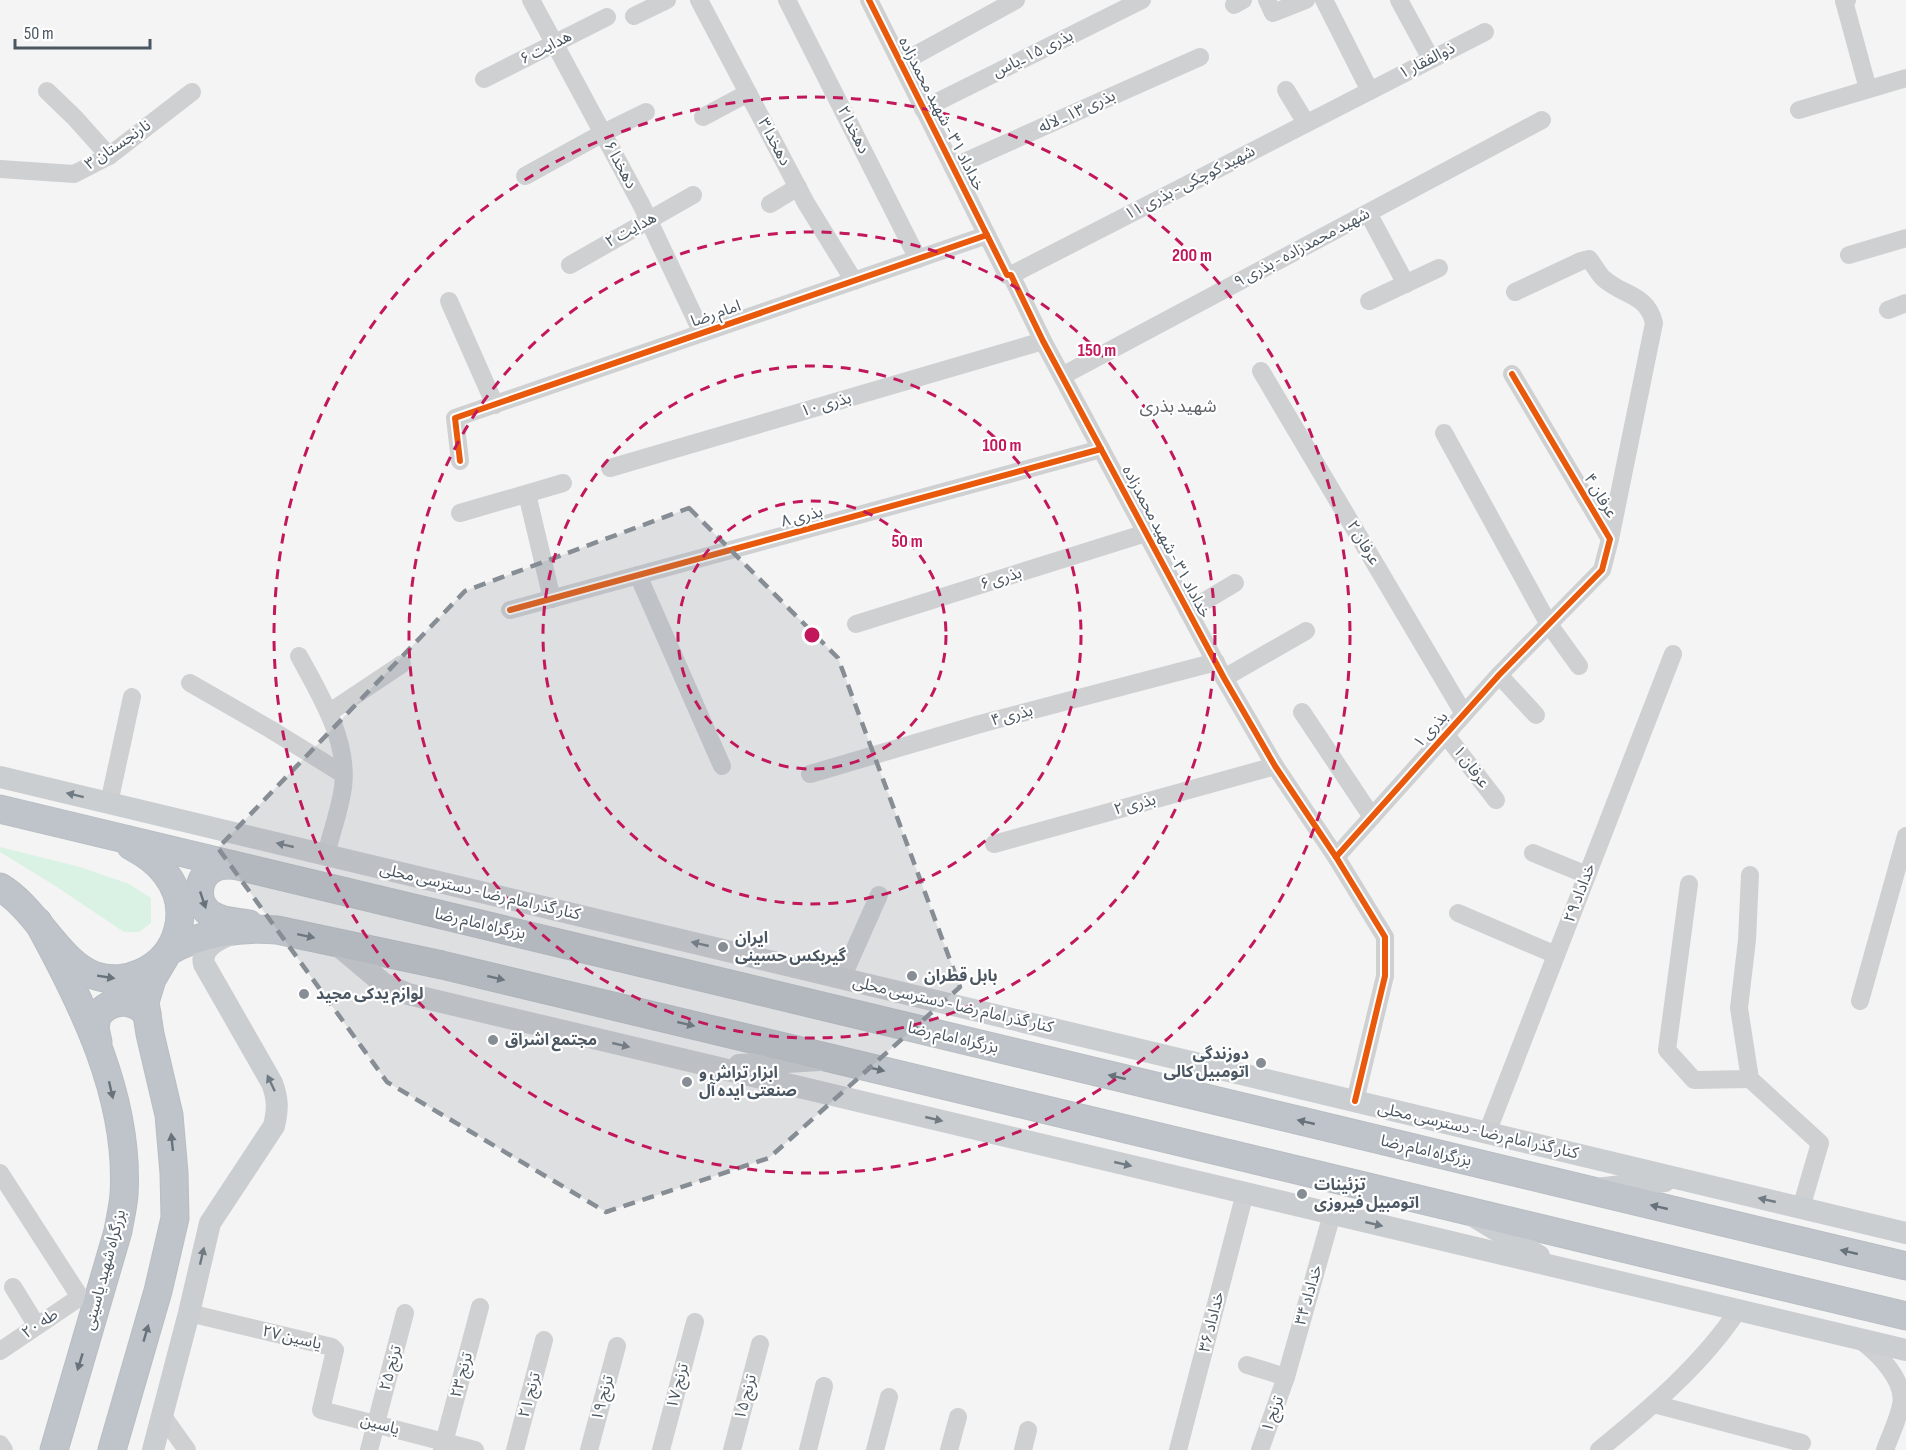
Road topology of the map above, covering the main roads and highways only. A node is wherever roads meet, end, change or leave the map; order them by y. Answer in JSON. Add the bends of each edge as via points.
{"nodes":[{"id":1,"x":0,"y":777,"type":"edge"},
{"id":2,"x":0,"y":809,"type":"edge"},
{"id":3,"x":113,"y":836,"type":"junction"},
{"id":4,"x":233,"y":865,"type":"junction"},
{"id":5,"x":0,"y":887,"type":"edge"},
{"id":6,"x":38,"y":922,"type":"junction"},
{"id":7,"x":631,"y":928,"type":"junction"},
{"id":8,"x":277,"y":930,"type":"junction"},
{"id":9,"x":238,"y":931,"type":"junction"},
{"id":10,"x":334,"y":942,"type":"junction"},
{"id":11,"x":553,"y":942,"type":"junction"},
{"id":12,"x":166,"y":954,"type":"junction"},
{"id":13,"x":147,"y":1014,"type":"junction"},
{"id":14,"x":996,"y":1015,"type":"junction"},
{"id":15,"x":101,"y":1054,"type":"junction"},
{"id":16,"x":835,"y":1059,"type":"junction"},
{"id":17,"x":1069,"y":1065,"type":"junction"},
{"id":18,"x":714,"y":1067,"type":"junction"},
{"id":19,"x":1355,"y":1101,"type":"junction"},
{"id":20,"x":1350,"y":1132,"type":"junction"},
{"id":21,"x":1681,"y":1179,"type":"junction"},
{"id":22,"x":1589,"y":1190,"type":"junction"},
{"id":23,"x":1463,"y":1210,"type":"junction"},
{"id":24,"x":176,"y":1218,"type":"junction"},
{"id":25,"x":210,"y":1223,"type":"junction"},
{"id":26,"x":1906,"y":1233,"type":"edge"},
{"id":27,"x":1906,"y":1266,"type":"edge"},
{"id":28,"x":1557,"y":1267,"type":"junction"},
{"id":29,"x":1906,"y":1316,"type":"edge"},
{"id":30,"x":1906,"y":1350,"type":"edge"},
{"id":31,"x":54,"y":1450,"type":"edge"},
{"id":32,"x":112,"y":1450,"type":"edge"},
{"id":33,"x":153,"y":1450,"type":"edge"}],
"edges":[{"from":7,"to":1,"type":"main road","name":"کنار گذر امام رضا - دسترسی محلی","one_way":true},
{"from":2,"to":3,"type":"highway","name":"بزرگراه امام رضا"},
{"from":3,"to":4,"type":"highway","name":"بزرگراه امام رضا"},
{"from":3,"to":12,"type":"highway","via":[[144,853],[174,886],[181,915],[179,930]]},
{"from":4,"to":8,"type":"highway","one_way":true,"via":[[218,866],[203,879],[199,891],[206,910],[218,918]]},
{"from":4,"to":11,"type":"highway","name":"بزرگراه امام رضا"},
{"from":5,"to":6,"type":"highway"},
{"from":6,"to":12,"type":"highway","one_way":true,"via":[[66,956],[97,976],[134,976],[151,969]]},
{"from":6,"to":15,"type":"highway","name":"بزرگراه شهید یاسینی","via":[[69,977]]},
{"from":7,"to":11,"type":"main road"},
{"from":14,"to":7,"type":"main road","name":"کنار گذر امام رضا - دسترسی محلی","one_way":true},
{"from":8,"to":9,"type":"highway"},
{"from":8,"to":10,"type":"highway","one_way":true},
{"from":9,"to":12,"type":"highway","via":[[188,941]]},
{"from":25,"to":9,"type":"main road","one_way":true,"via":[[274,1126],[278,1112],[272,1083],[203,958],[216,941]]},
{"from":10,"to":16,"type":"highway","one_way":true},
{"from":10,"to":18,"type":"main road","one_way":true,"via":[[395,990]]},
{"from":11,"to":17,"type":"highway","name":"بزرگراه امام رضا"},
{"from":12,"to":13,"type":"highway","via":[[148,987]]},
{"from":13,"to":15,"type":"highway","via":[[138,1005],[126,1002],[108,1005],[101,1011],[95,1028]]},
{"from":24,"to":13,"type":"highway","one_way":true,"via":[[169,1115]]},
{"from":14,"to":17,"type":"main road"},
{"from":14,"to":19,"type":"main road","name":"کنار گذر امام رضا - دسترسی محلی"},
{"from":15,"to":31,"type":"highway","name":"بزرگراه شهید یاسینی","one_way":true,"via":[[123,1149],[124,1196],[114,1248]]},
{"from":16,"to":18,"type":"main road"},
{"from":16,"to":23,"type":"highway","one_way":true},
{"from":20,"to":17,"type":"highway","name":"بزرگراه امام رضا","one_way":true},
{"from":18,"to":28,"type":"main road","one_way":true},
{"from":19,"to":20,"type":"main road"},
{"from":19,"to":21,"type":"main road","name":"کنار گذر امام رضا - دسترسی محلی"},
{"from":20,"to":22,"type":"highway","name":"بزرگراه امام رضا"},
{"from":21,"to":22,"type":"main road"},
{"from":26,"to":21,"type":"main road","name":"کنار گذر امام رضا - دسترسی محلی","one_way":true},
{"from":27,"to":22,"type":"highway","name":"بزرگراه امام رضا","one_way":true},
{"from":23,"to":28,"type":"main road"},
{"from":23,"to":29,"type":"highway"},
{"from":24,"to":25,"type":"main road"},
{"from":32,"to":24,"type":"highway","one_way":true},
{"from":33,"to":25,"type":"main road","one_way":true},
{"from":28,"to":30,"type":"main road"}]}
